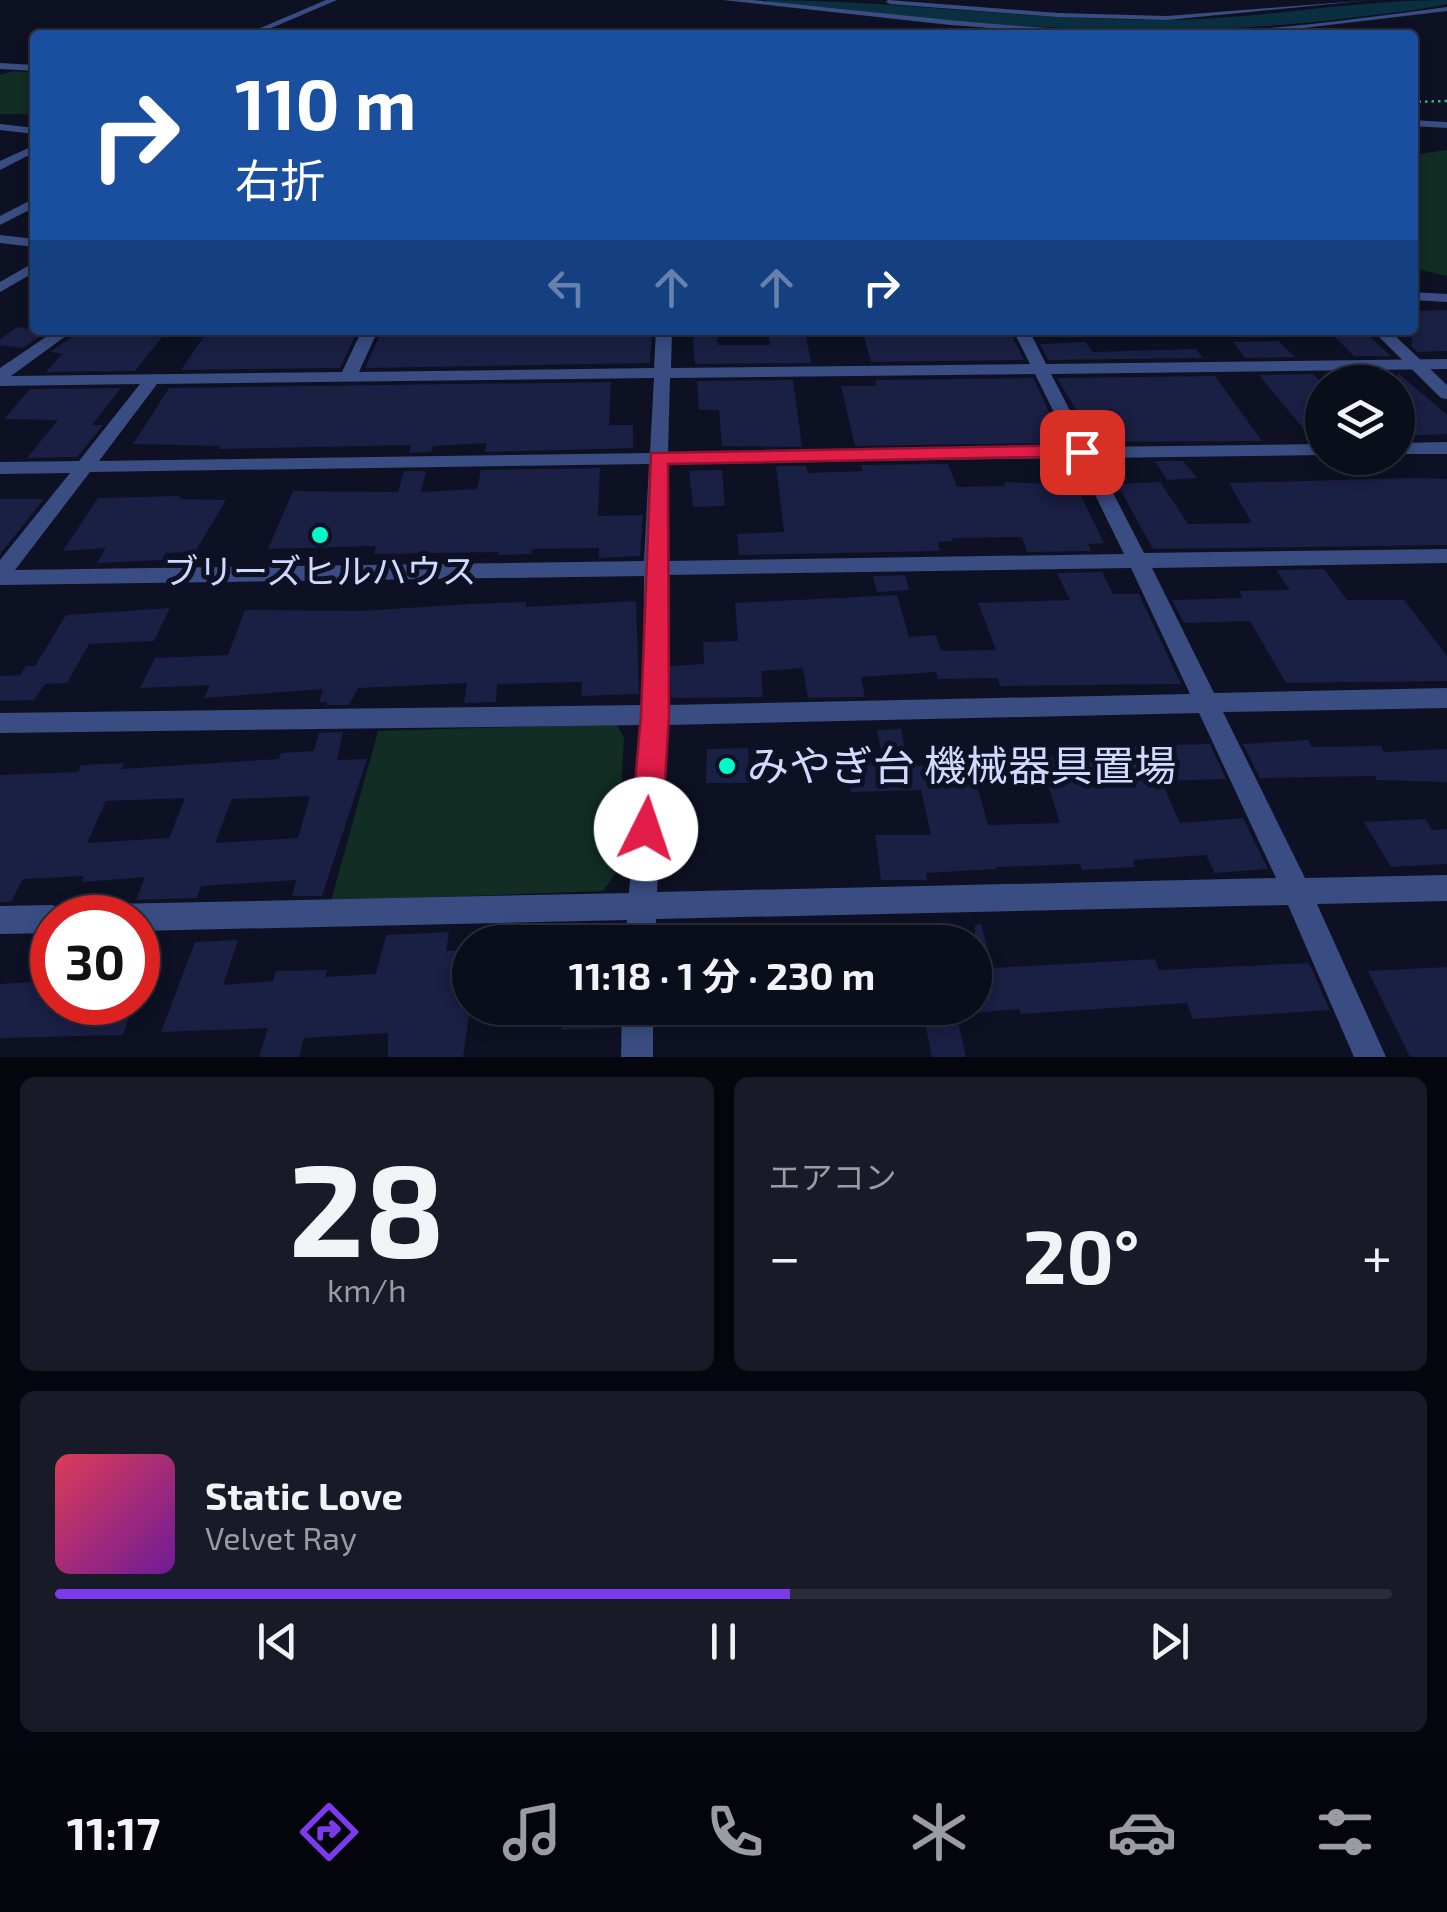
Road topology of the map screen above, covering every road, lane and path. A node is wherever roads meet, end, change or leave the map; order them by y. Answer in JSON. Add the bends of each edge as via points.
{"nodes":[{"id":1,"x":333,"y":0,"type":"edge"},
{"id":2,"x":726,"y":0,"type":"edge"},
{"id":3,"x":1368,"y":0,"type":"edge"},
{"id":4,"x":1350,"y":1,"type":"edge"},
{"id":5,"x":880,"y":2,"type":"edge"},
{"id":6,"x":939,"y":3,"type":"edge"},
{"id":7,"x":1447,"y":9,"type":"edge"},
{"id":8,"x":930,"y":21,"type":"junction"},
{"id":9,"x":260,"y":30,"type":"edge"},
{"id":10,"x":913,"y":30,"type":"edge"},
{"id":11,"x":1049,"y":30,"type":"edge"},
{"id":12,"x":1251,"y":30,"type":"edge"},
{"id":13,"x":0,"y":66,"type":"edge"},
{"id":14,"x":30,"y":68,"type":"edge"},
{"id":15,"x":1447,"y":101,"type":"edge"},
{"id":16,"x":1418,"y":102,"type":"edge"},
{"id":17,"x":1418,"y":123,"type":"edge"},
{"id":18,"x":1447,"y":125,"type":"edge"},
{"id":19,"x":0,"y":127,"type":"edge"},
{"id":20,"x":30,"y":130,"type":"edge"},
{"id":21,"x":30,"y":151,"type":"edge"},
{"id":22,"x":0,"y":166,"type":"edge"},
{"id":23,"x":30,"y":205,"type":"edge"},
{"id":24,"x":0,"y":221,"type":"edge"},
{"id":25,"x":0,"y":239,"type":"edge"},
{"id":26,"x":30,"y":242,"type":"edge"},
{"id":27,"x":30,"y":269,"type":"edge"},
{"id":28,"x":0,"y":288,"type":"edge"},
{"id":29,"x":1418,"y":296,"type":"edge"},
{"id":30,"x":1447,"y":298,"type":"edge"},
{"id":31,"x":59,"y":335,"type":"edge"},
{"id":32,"x":368,"y":335,"type":"edge"},
{"id":33,"x":664,"y":335,"type":"edge"},
{"id":34,"x":1024,"y":335,"type":"edge"},
{"id":35,"x":1385,"y":335,"type":"edge"},
{"id":36,"x":1416,"y":364,"type":"junction"},
{"id":37,"x":1447,"y":364,"type":"edge"},
{"id":38,"x":1040,"y":368,"type":"junction"},
{"id":39,"x":661,"y":371,"type":"junction"},
{"id":40,"x":348,"y":377,"type":"junction"},
{"id":41,"x":0,"y":378,"type":"edge"},
{"id":42,"x":152,"y":380,"type":"junction"},
{"id":43,"x":1447,"y":394,"type":"edge"},
{"id":44,"x":1447,"y":448,"type":"edge"},
{"id":45,"x":1415,"y":449,"type":"edge"},
{"id":46,"x":1305,"y":450,"type":"edge"},
{"id":47,"x":1082,"y":452,"type":"junction"},
{"id":48,"x":658,"y":458,"type":"junction"},
{"id":49,"x":0,"y":468,"type":"edge"},
{"id":50,"x":85,"y":468,"type":"junction"},
{"id":51,"x":1447,"y":556,"type":"edge"},
{"id":52,"x":1138,"y":561,"type":"junction"},
{"id":53,"x":654,"y":569,"type":"junction"},
{"id":54,"x":0,"y":576,"type":"edge"},
{"id":55,"x":1447,"y":698,"type":"edge"},
{"id":56,"x":1202,"y":701,"type":"junction"},
{"id":57,"x":655,"y":715,"type":"junction"},
{"id":58,"x":0,"y":723,"type":"edge"},
{"id":59,"x":1447,"y":888,"type":"edge"},
{"id":60,"x":1296,"y":892,"type":"junction"},
{"id":61,"x":640,"y":905,"type":"junction"},
{"id":62,"x":160,"y":917,"type":"edge"},
{"id":63,"x":30,"y":919,"type":"edge"},
{"id":64,"x":0,"y":920,"type":"edge"},
{"id":65,"x":640,"y":925,"type":"edge"},
{"id":66,"x":638,"y":1025,"type":"edge"},
{"id":67,"x":637,"y":1057,"type":"edge"},
{"id":68,"x":1370,"y":1057,"type":"edge"}],
"edges":[{"from":1,"to":9,"type":"street"},
{"from":2,"to":8,"type":"street"},
{"from":3,"to":4,"type":"street"},
{"from":4,"to":6,"type":"street","via":[[1167,18]]},
{"from":5,"to":6,"type":"street"},
{"from":6,"to":8,"type":"street"},
{"from":7,"to":12,"type":"street"},
{"from":8,"to":10,"type":"street"},
{"from":8,"to":11,"type":"street"},
{"from":13,"to":14,"type":"street"},
{"from":15,"to":16,"type":"path"},
{"from":17,"to":18,"type":"street"},
{"from":19,"to":20,"type":"street"},
{"from":21,"to":22,"type":"street"},
{"from":23,"to":24,"type":"street"},
{"from":25,"to":26,"type":"street"},
{"from":27,"to":28,"type":"street"},
{"from":29,"to":30,"type":"street"},
{"from":31,"to":41,"type":"street"},
{"from":32,"to":40,"type":"street"},
{"from":33,"to":39,"type":"street"},
{"from":34,"to":38,"type":"street"},
{"from":35,"to":36,"type":"street"},
{"from":36,"to":37,"type":"street"},
{"from":36,"to":38,"type":"street"},
{"from":36,"to":43,"type":"street"},
{"from":38,"to":39,"type":"street"},
{"from":38,"to":47,"type":"street"},
{"from":39,"to":40,"type":"street"},
{"from":39,"to":48,"type":"street"},
{"from":40,"to":42,"type":"street"},
{"from":41,"to":42,"type":"street"},
{"from":42,"to":50,"type":"street"},
{"from":44,"to":45,"type":"street"},
{"from":46,"to":47,"type":"street"},
{"from":47,"to":48,"type":"street"},
{"from":47,"to":52,"type":"street"},
{"from":48,"to":50,"type":"street"},
{"from":48,"to":53,"type":"street"},
{"from":49,"to":50,"type":"street"},
{"from":50,"to":54,"type":"street"},
{"from":51,"to":52,"type":"street"},
{"from":52,"to":53,"type":"street"},
{"from":52,"to":56,"type":"street"},
{"from":53,"to":54,"type":"street"},
{"from":53,"to":57,"type":"street"},
{"from":55,"to":56,"type":"street"},
{"from":56,"to":57,"type":"street"},
{"from":56,"to":60,"type":"street"},
{"from":57,"to":58,"type":"street"},
{"from":57,"to":61,"type":"street"},
{"from":59,"to":60,"type":"street"},
{"from":60,"to":61,"type":"street"},
{"from":60,"to":68,"type":"street"},
{"from":61,"to":62,"type":"street"},
{"from":61,"to":65,"type":"street"},
{"from":63,"to":64,"type":"street"},
{"from":66,"to":67,"type":"street"}]}
